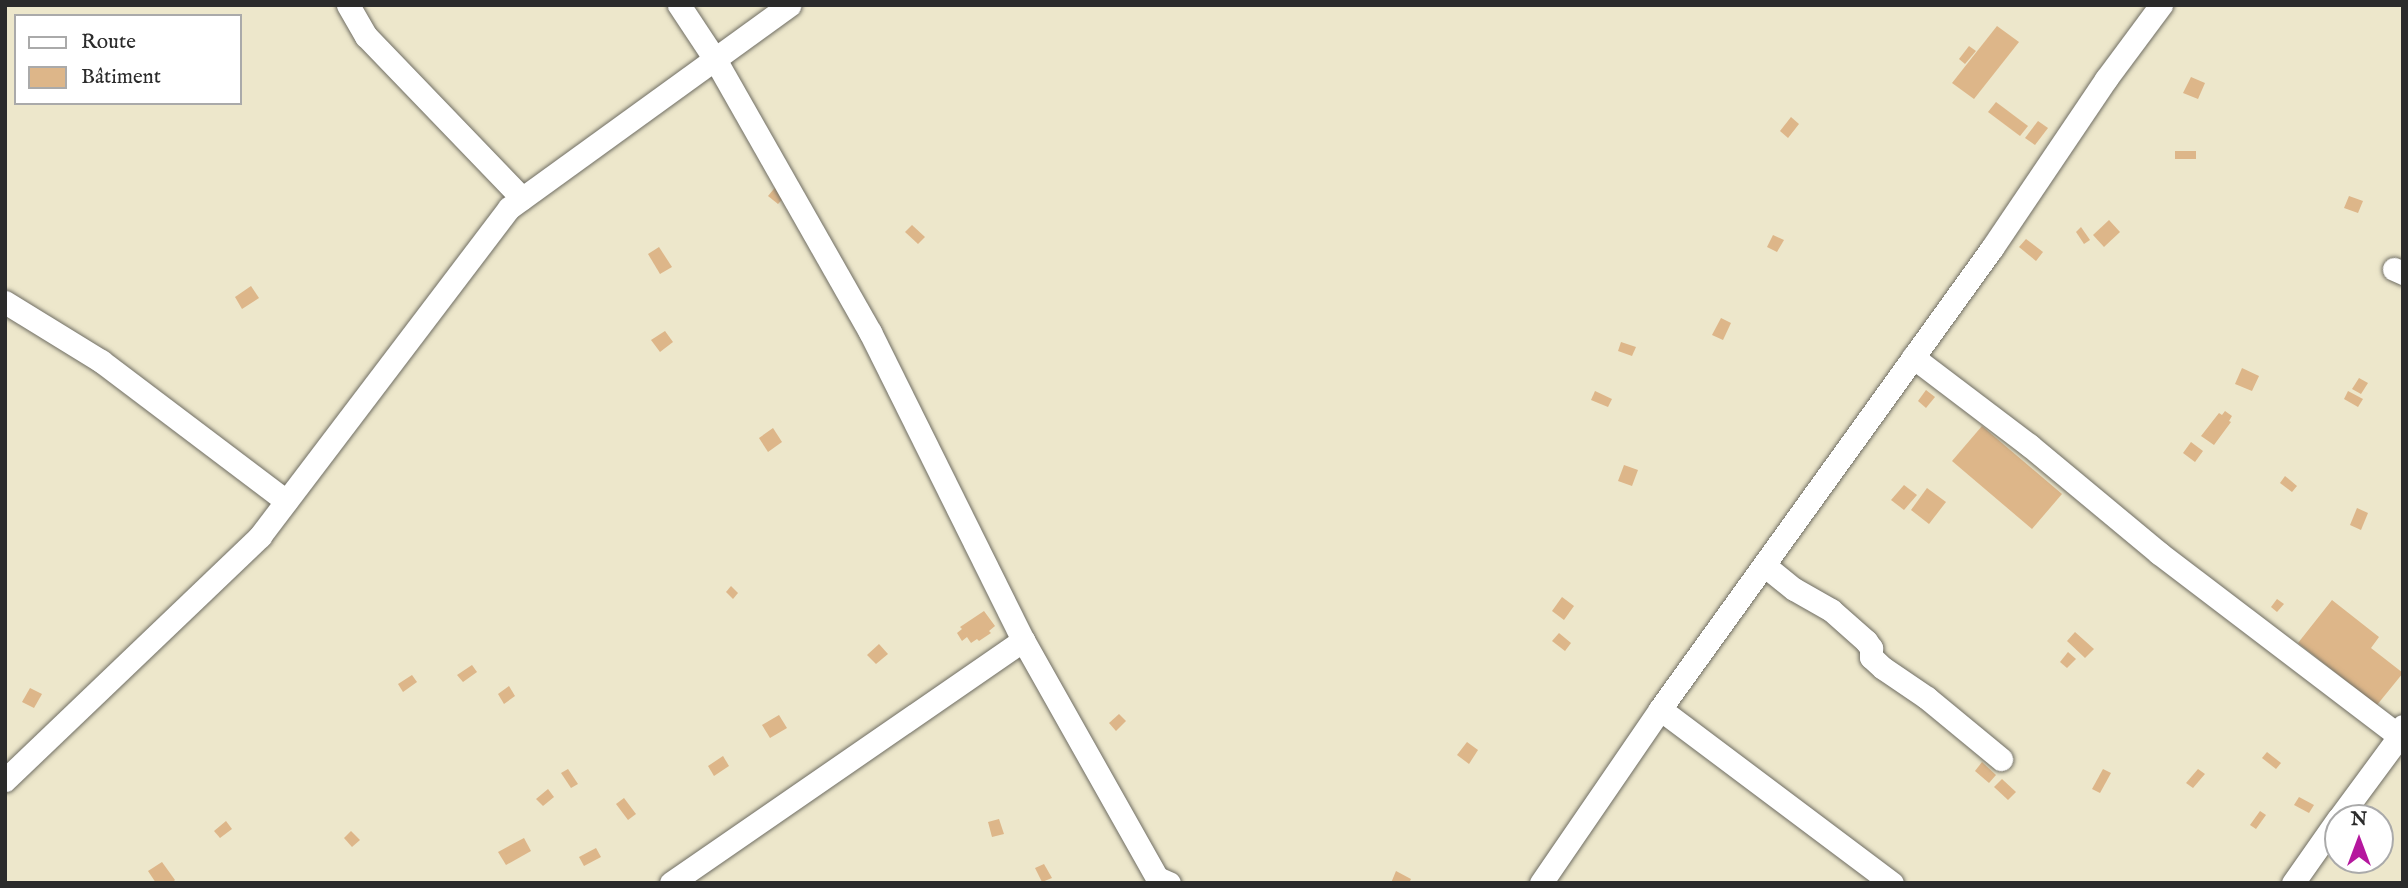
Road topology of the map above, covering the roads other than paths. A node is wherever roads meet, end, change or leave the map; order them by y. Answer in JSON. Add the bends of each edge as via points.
{"nodes":[{"id":1,"x":348,"y":5,"type":"edge"},
{"id":2,"x":679,"y":5,"type":"edge"},
{"id":3,"x":789,"y":5,"type":"edge"},
{"id":4,"x":2161,"y":5,"type":"edge"},
{"id":5,"x":716,"y":61,"type":"junction"},
{"id":6,"x":522,"y":198,"type":"junction"},
{"id":7,"x":5,"y":302,"type":"edge"},
{"id":8,"x":1913,"y":358,"type":"junction"},
{"id":9,"x":286,"y":501,"type":"junction"},
{"id":10,"x":1763,"y":565,"type":"junction"},
{"id":11,"x":1023,"y":640,"type":"junction"},
{"id":12,"x":1660,"y":709,"type":"junction"},
{"id":13,"x":2401,"y":734,"type":"edge"},
{"id":14,"x":2001,"y":759,"type":"dead end"},
{"id":15,"x":5,"y":780,"type":"edge"},
{"id":16,"x":2348,"y":804,"type":"edge"},
{"id":17,"x":2324,"y":838,"type":"edge"},
{"id":18,"x":1160,"y":881,"type":"edge"},
{"id":19,"x":1888,"y":881,"type":"edge"},
{"id":20,"x":671,"y":883,"type":"edge"},
{"id":21,"x":1541,"y":883,"type":"edge"},
{"id":22,"x":2293,"y":883,"type":"edge"}],
"edges":[{"from":1,"to":6,"type":"street","via":[[366,36]]},
{"from":2,"to":5,"type":"street"},
{"from":3,"to":5,"type":"street"},
{"from":4,"to":8,"type":"street"},
{"from":5,"to":6,"type":"street"},
{"from":5,"to":11,"type":"street","via":[[870,332]]},
{"from":6,"to":9,"type":"street","via":[[509,208]]},
{"from":7,"to":9,"type":"street","via":[[101,361]]},
{"from":8,"to":10,"type":"street"},
{"from":8,"to":13,"type":"street","via":[[2029,445],[2159,553]]},
{"from":9,"to":15,"type":"street","via":[[260,536]]},
{"from":10,"to":12,"type":"street"},
{"from":10,"to":14,"type":"street","via":[[1831,610],[1866,641],[1871,657],[1882,668],[1927,698]]},
{"from":11,"to":18,"type":"street"},
{"from":11,"to":20,"type":"street"},
{"from":12,"to":19,"type":"street"},
{"from":12,"to":21,"type":"street"},
{"from":13,"to":16,"type":"street"},
{"from":17,"to":22,"type":"street"}]}
